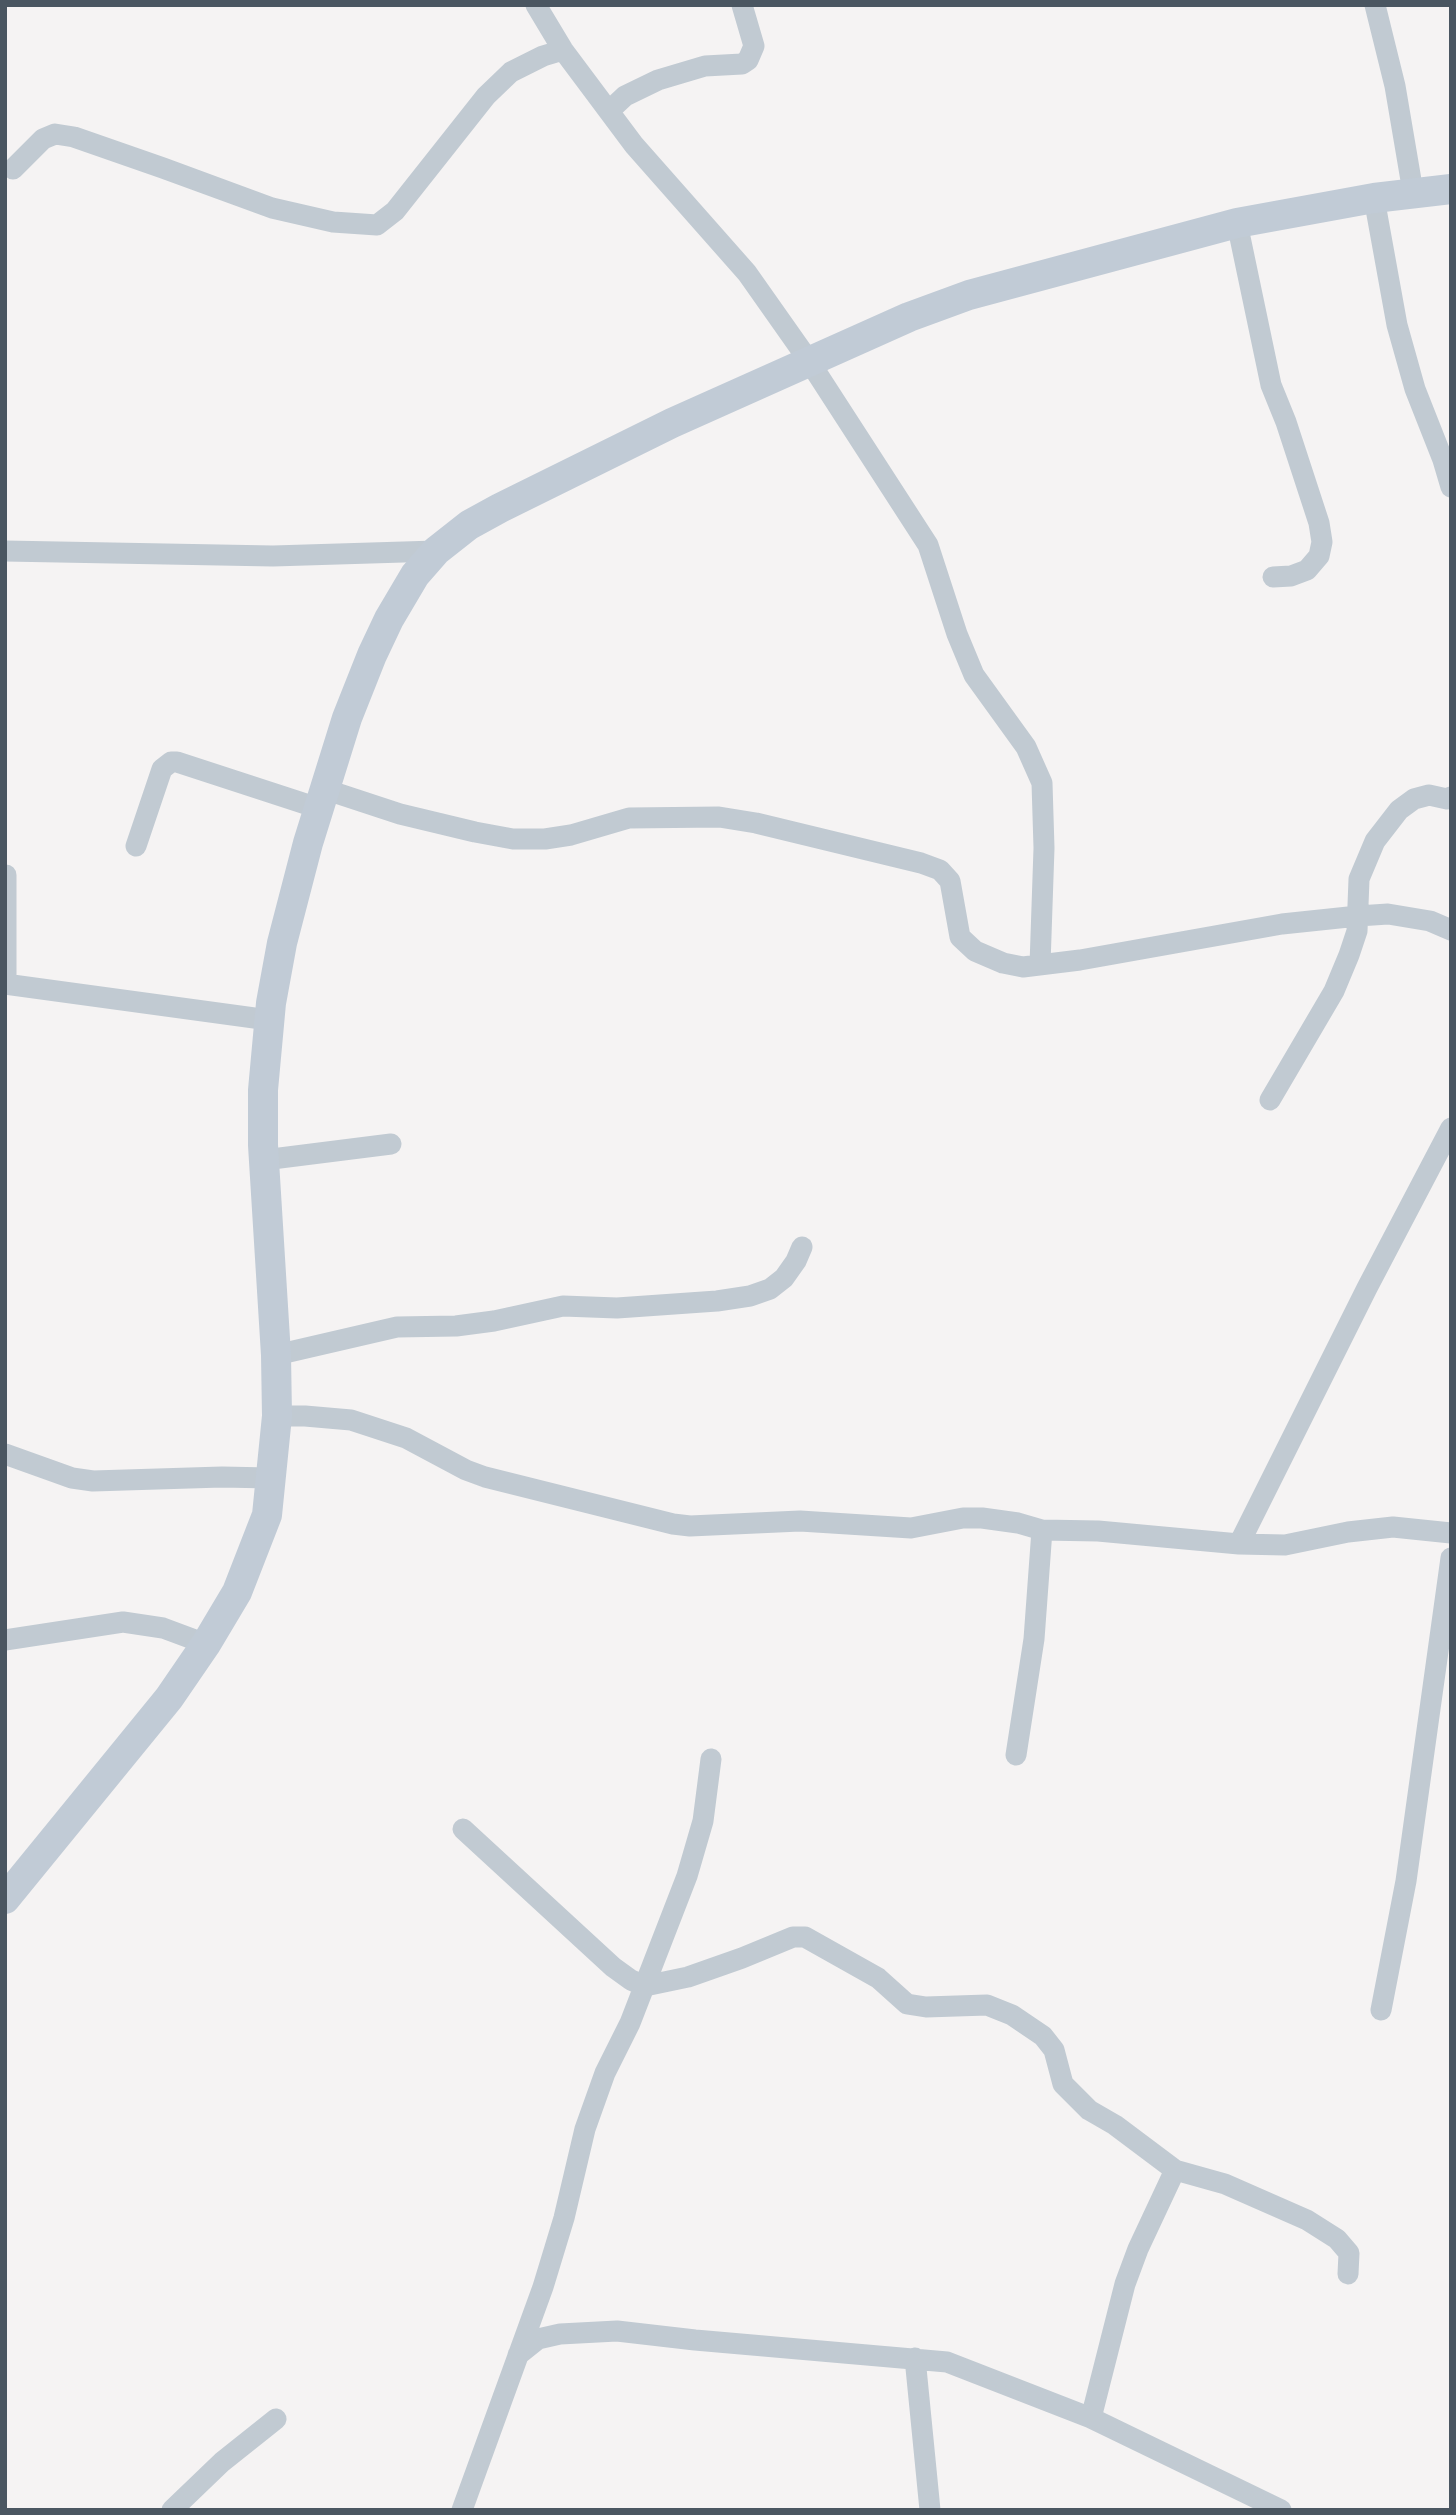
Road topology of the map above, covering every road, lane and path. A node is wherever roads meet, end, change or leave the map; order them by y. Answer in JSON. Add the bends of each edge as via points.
{"nodes":[{"id":1,"x":536,"y":5,"type":"edge"},
{"id":2,"x":742,"y":5,"type":"edge"},
{"id":3,"x":1375,"y":5,"type":"edge"},
{"id":4,"x":564,"y":50,"type":"junction"},
{"id":5,"x":609,"y":111,"type":"junction"},
{"id":6,"x":13,"y":169,"type":"dead end"},
{"id":7,"x":1451,"y":190,"type":"edge"},
{"id":8,"x":1413,"y":192,"type":"junction"},
{"id":9,"x":1374,"y":198,"type":"junction"},
{"id":10,"x":1237,"y":223,"type":"junction"},
{"id":11,"x":809,"y":361,"type":"junction"},
{"id":12,"x":1451,"y":487,"type":"edge"},
{"id":13,"x":5,"y":551,"type":"edge"},
{"id":14,"x":436,"y":551,"type":"junction"},
{"id":15,"x":1273,"y":577,"type":"dead end"},
{"id":16,"x":1451,"y":797,"type":"edge"},
{"id":17,"x":321,"y":799,"type":"junction"},
{"id":18,"x":136,"y":846,"type":"dead end"},
{"id":19,"x":6,"y":875,"type":"edge"},
{"id":20,"x":1358,"y":916,"type":"junction"},
{"id":21,"x":1451,"y":930,"type":"edge"},
{"id":22,"x":1040,"y":965,"type":"junction"},
{"id":23,"x":6,"y":984,"type":"edge"},
{"id":24,"x":269,"y":1020,"type":"junction"},
{"id":25,"x":1270,"y":1100,"type":"dead end"},
{"id":26,"x":1451,"y":1128,"type":"edge"},
{"id":27,"x":391,"y":1144,"type":"dead end"},
{"id":28,"x":264,"y":1160,"type":"junction"},
{"id":29,"x":802,"y":1247,"type":"dead end"},
{"id":30,"x":276,"y":1355,"type":"junction"},
{"id":31,"x":277,"y":1416,"type":"junction"},
{"id":32,"x":5,"y":1454,"type":"edge"},
{"id":33,"x":271,"y":1478,"type":"junction"},
{"id":34,"x":1042,"y":1530,"type":"junction"},
{"id":35,"x":1451,"y":1533,"type":"edge"},
{"id":36,"x":1239,"y":1544,"type":"junction"},
{"id":37,"x":1451,"y":1558,"type":"edge"},
{"id":38,"x":5,"y":1640,"type":"edge"},
{"id":39,"x":206,"y":1644,"type":"junction"},
{"id":40,"x":1016,"y":1755,"type":"dead end"},
{"id":41,"x":711,"y":1759,"type":"dead end"},
{"id":42,"x":463,"y":1829,"type":"dead end"},
{"id":43,"x":5,"y":1899,"type":"edge"},
{"id":44,"x":645,"y":1986,"type":"junction"},
{"id":45,"x":1381,"y":2010,"type":"dead end"},
{"id":46,"x":1175,"y":2170,"type":"junction"},
{"id":47,"x":1348,"y":2274,"type":"dead end"},
{"id":48,"x":518,"y":2355,"type":"junction"},
{"id":49,"x":915,"y":2358,"type":"junction"},
{"id":50,"x":1091,"y":2418,"type":"junction"},
{"id":51,"x":276,"y":2419,"type":"dead end"},
{"id":52,"x":172,"y":2510,"type":"edge"},
{"id":53,"x":462,"y":2510,"type":"edge"},
{"id":54,"x":930,"y":2510,"type":"edge"},
{"id":55,"x":1280,"y":2510,"type":"edge"}],
"edges":[{"from":1,"to":4,"type":"street"},
{"from":2,"to":5,"type":"street","via":[[754,46],[748,60],[658,80],[625,96]]},
{"from":3,"to":8,"type":"street"},
{"from":4,"to":5,"type":"street"},
{"from":4,"to":6,"type":"street","via":[[511,72],[486,96],[395,211],[377,225],[333,222],[272,208],[55,134],[43,139]]},
{"from":5,"to":11,"type":"street","via":[[747,273]]},
{"from":7,"to":8,"type":"street"},
{"from":8,"to":9,"type":"street"},
{"from":9,"to":10,"type":"street"},
{"from":9,"to":12,"type":"street","via":[[1400,335]]},
{"from":10,"to":11,"type":"street","via":[[969,295]]},
{"from":10,"to":15,"type":"street","via":[[1271,386],[1322,542],[1307,570]]},
{"from":11,"to":14,"type":"street","via":[[500,508]]},
{"from":11,"to":22,"type":"street","via":[[928,545],[965,658],[1026,747],[1042,783]]},
{"from":13,"to":14,"type":"street","via":[[273,556]]},
{"from":14,"to":17,"type":"street","via":[[415,575],[378,643]]},
{"from":16,"to":20,"type":"street","via":[[1429,795],[1399,810],[1376,841],[1359,879]]},
{"from":17,"to":18,"type":"street","via":[[171,762],[162,769]]},
{"from":17,"to":22,"type":"street","via":[[513,839],[571,835],[629,818],[719,817],[756,823],[940,870],[953,890],[960,937],[975,951],[1012,966]]},
{"from":17,"to":24,"type":"street","via":[[282,943]]},
{"from":19,"to":23,"type":"street"},
{"from":20,"to":21,"type":"street","via":[[1388,914],[1430,921]]},
{"from":20,"to":22,"type":"street","via":[[1282,924]]},
{"from":20,"to":25,"type":"street","via":[[1357,931],[1334,990]]},
{"from":23,"to":24,"type":"street"},
{"from":24,"to":28,"type":"street"},
{"from":26,"to":36,"type":"street"},
{"from":27,"to":28,"type":"street"},
{"from":28,"to":30,"type":"street"},
{"from":29,"to":30,"type":"street","via":[[784,1278],[750,1296],[617,1308],[563,1306],[456,1326],[397,1327]]},
{"from":30,"to":31,"type":"street"},
{"from":31,"to":33,"type":"street"},
{"from":31,"to":34,"type":"street","via":[[351,1420],[406,1437],[485,1477],[673,1524],[800,1521],[911,1528],[982,1518]]},
{"from":32,"to":33,"type":"street","via":[[93,1482]]},
{"from":33,"to":39,"type":"street","via":[[267,1515],[252,1554],[237,1592]]},
{"from":34,"to":36,"type":"street"},
{"from":34,"to":40,"type":"street","via":[[1034,1639]]},
{"from":35,"to":36,"type":"street","via":[[1394,1527],[1285,1545]]},
{"from":37,"to":45,"type":"street","via":[[1406,1881]]},
{"from":38,"to":39,"type":"street","via":[[123,1622],[163,1628]]},
{"from":39,"to":43,"type":"street","via":[[169,1698]]},
{"from":41,"to":44,"type":"street","via":[[704,1821]]},
{"from":42,"to":44,"type":"street","via":[[613,1967]]},
{"from":44,"to":46,"type":"street","via":[[688,1977],[793,1937],[805,1937],[878,1979],[907,2004],[987,2005],[1012,2015],[1043,2036],[1054,2050],[1063,2084],[1071,2095]]},
{"from":44,"to":48,"type":"street","via":[[589,2118],[550,2264]]},
{"from":46,"to":47,"type":"street","via":[[1225,2184],[1307,2220],[1337,2239],[1349,2253]]},
{"from":46,"to":50,"type":"street","via":[[1125,2284]]},
{"from":48,"to":49,"type":"street","via":[[538,2339],[617,2331]]},
{"from":48,"to":53,"type":"street"},
{"from":49,"to":50,"type":"street","via":[[947,2362]]},
{"from":49,"to":54,"type":"street"},
{"from":50,"to":55,"type":"street"},
{"from":51,"to":52,"type":"street"}]}
